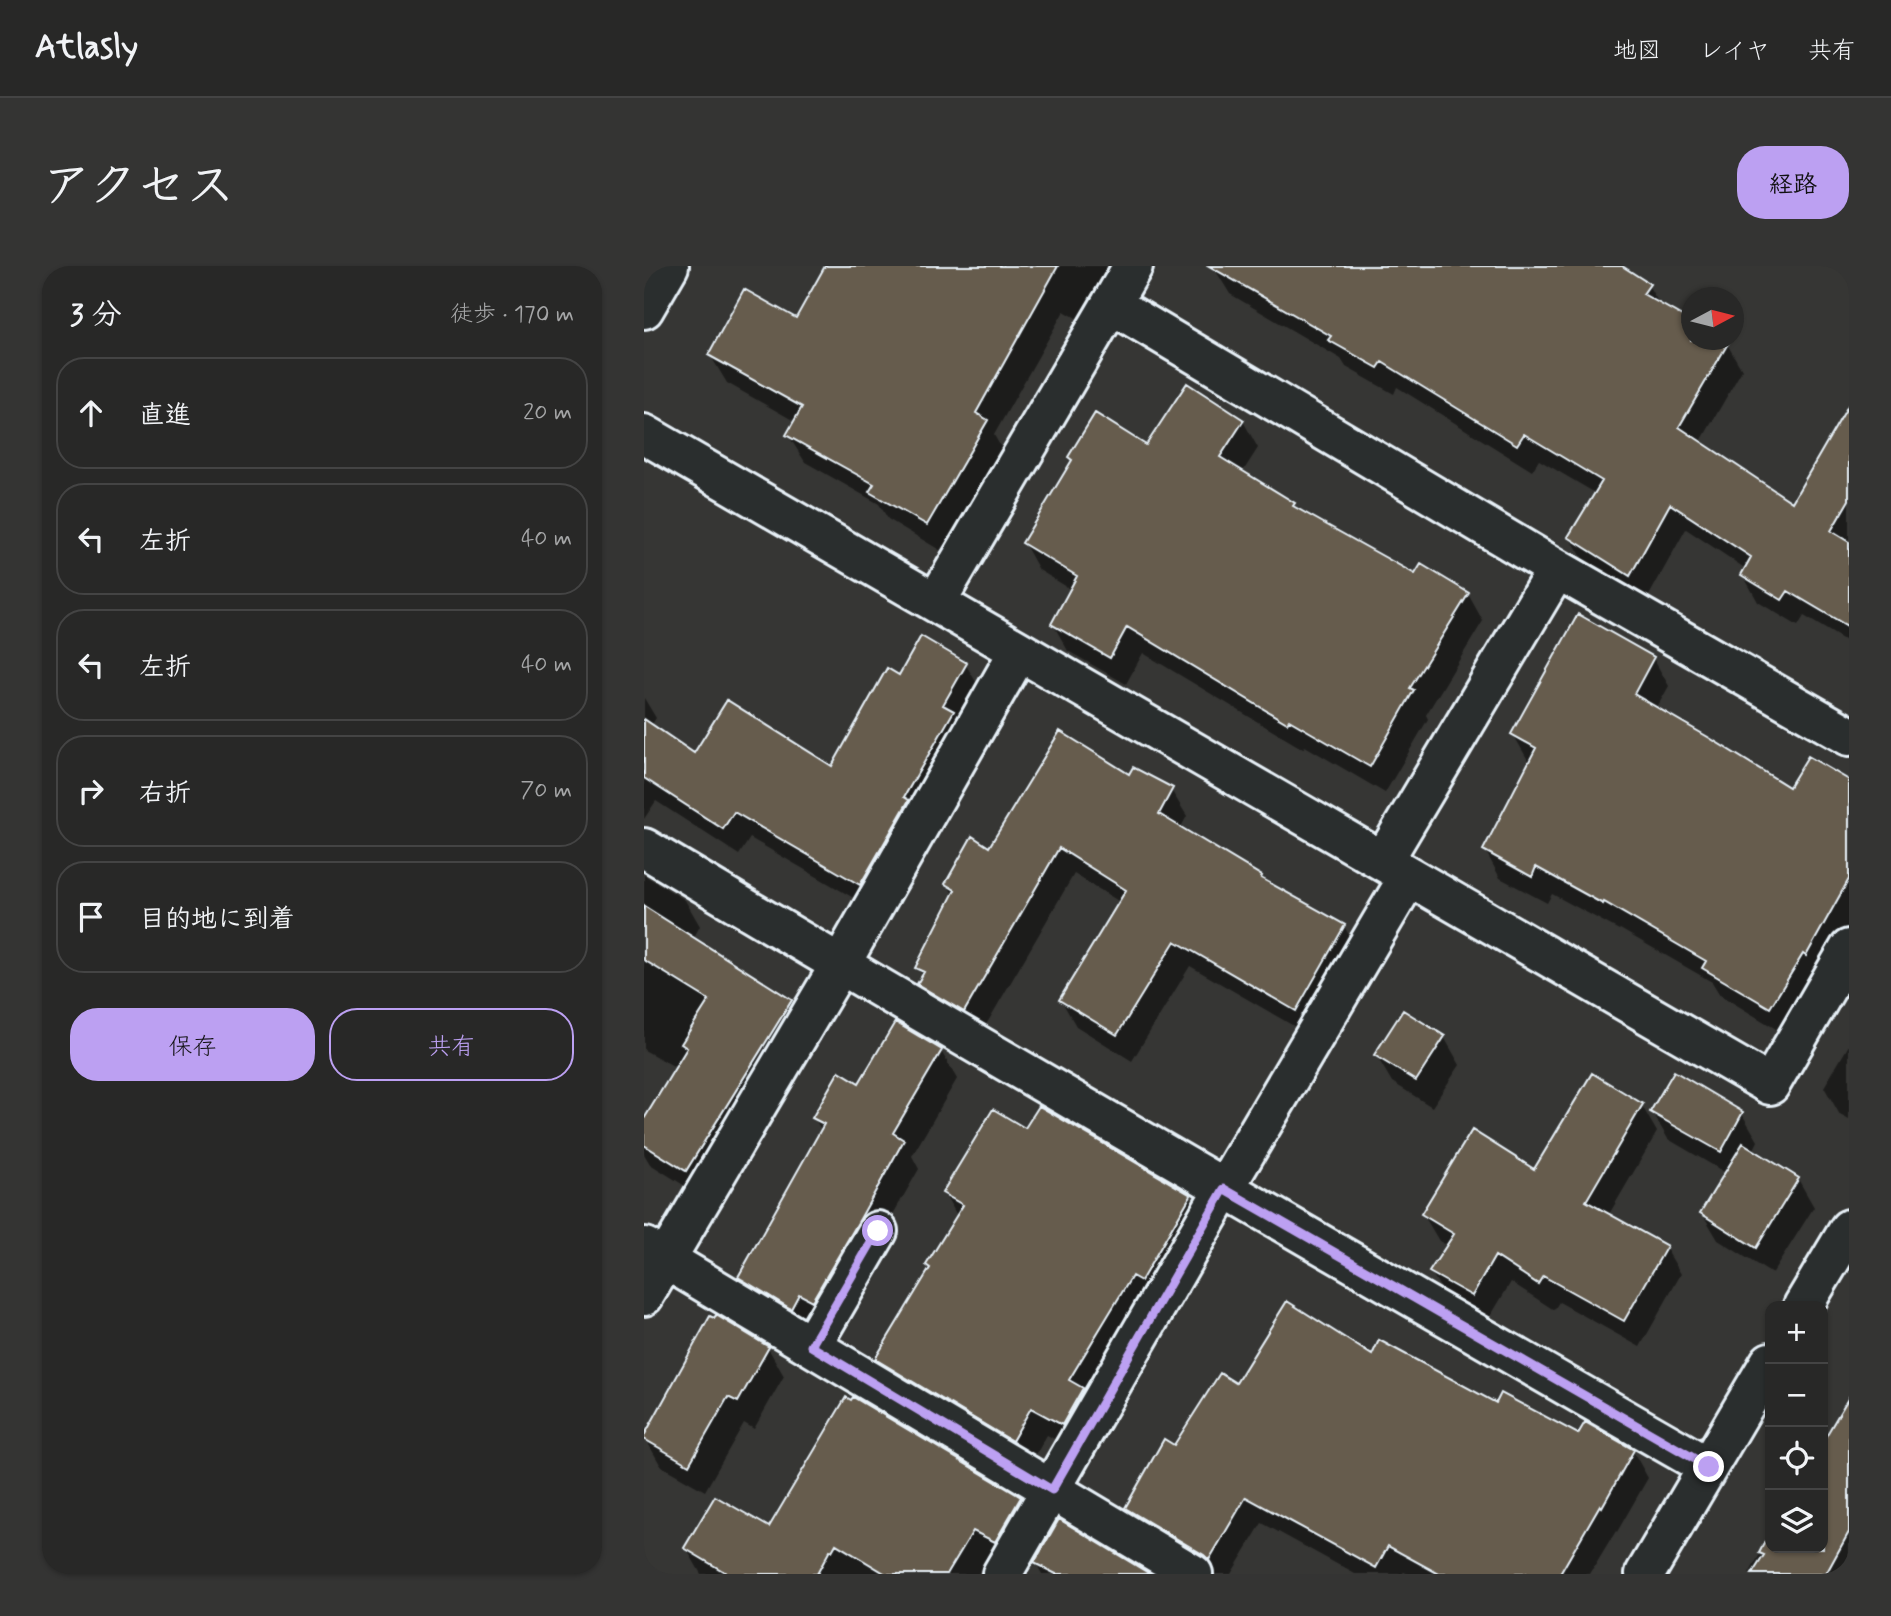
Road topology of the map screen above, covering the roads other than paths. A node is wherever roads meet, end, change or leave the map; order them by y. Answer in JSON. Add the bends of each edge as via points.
{"nodes":[{"id":1,"x":669,"y":266,"type":"edge"},
{"id":2,"x":1133,"y":266,"type":"edge"},
{"id":3,"x":1111,"y":303,"type":"junction"},
{"id":4,"x":644,"y":309,"type":"edge"},
{"id":5,"x":644,"y":434,"type":"edge"},
{"id":6,"x":1557,"y":569,"type":"junction"},
{"id":7,"x":936,"y":602,"type":"junction"},
{"id":8,"x":1019,"y":651,"type":"junction"},
{"id":9,"x":1849,"y":736,"type":"edge"},
{"id":10,"x":644,"y":848,"type":"edge"},
{"id":11,"x":1396,"y":868,"type":"junction"},
{"id":12,"x":1849,"y":949,"type":"edge"},
{"id":13,"x":840,"y":965,"type":"junction"},
{"id":14,"x":1224,"y":1189,"type":"junction"},
{"id":15,"x":1849,"y":1229,"type":"edge"},
{"id":16,"x":878,"y":1231,"type":"dead end"},
{"id":17,"x":655,"y":1253,"type":"edge"},
{"id":18,"x":644,"y":1296,"type":"edge"},
{"id":19,"x":1806,"y":1301,"type":"edge"},
{"id":20,"x":811,"y":1346,"type":"junction"},
{"id":21,"x":1769,"y":1364,"type":"edge"},
{"id":22,"x":1709,"y":1467,"type":"junction"},
{"id":23,"x":1052,"y":1490,"type":"junction"},
{"id":24,"x":1002,"y":1574,"type":"edge"},
{"id":25,"x":1193,"y":1574,"type":"edge"},
{"id":26,"x":1645,"y":1574,"type":"edge"}],
"edges":[{"from":1,"to":4,"type":"street"},
{"from":2,"to":3,"type":"street"},
{"from":3,"to":6,"type":"street"},
{"from":3,"to":7,"type":"street"},
{"from":5,"to":7,"type":"street"},
{"from":6,"to":9,"type":"street"},
{"from":6,"to":11,"type":"street"},
{"from":7,"to":8,"type":"street"},
{"from":8,"to":11,"type":"street"},
{"from":8,"to":13,"type":"street"},
{"from":10,"to":13,"type":"street"},
{"from":11,"to":12,"type":"street","via":[[1770,1085]]},
{"from":11,"to":14,"type":"street"},
{"from":13,"to":14,"type":"street"},
{"from":13,"to":17,"type":"street"},
{"from":14,"to":22,"type":"street"},
{"from":14,"to":23,"type":"street"},
{"from":15,"to":19,"type":"street"},
{"from":16,"to":20,"type":"street"},
{"from":17,"to":18,"type":"street"},
{"from":17,"to":20,"type":"street"},
{"from":20,"to":23,"type":"street"},
{"from":21,"to":22,"type":"street"},
{"from":22,"to":26,"type":"street"},
{"from":23,"to":24,"type":"street"},
{"from":23,"to":25,"type":"street"}]}
